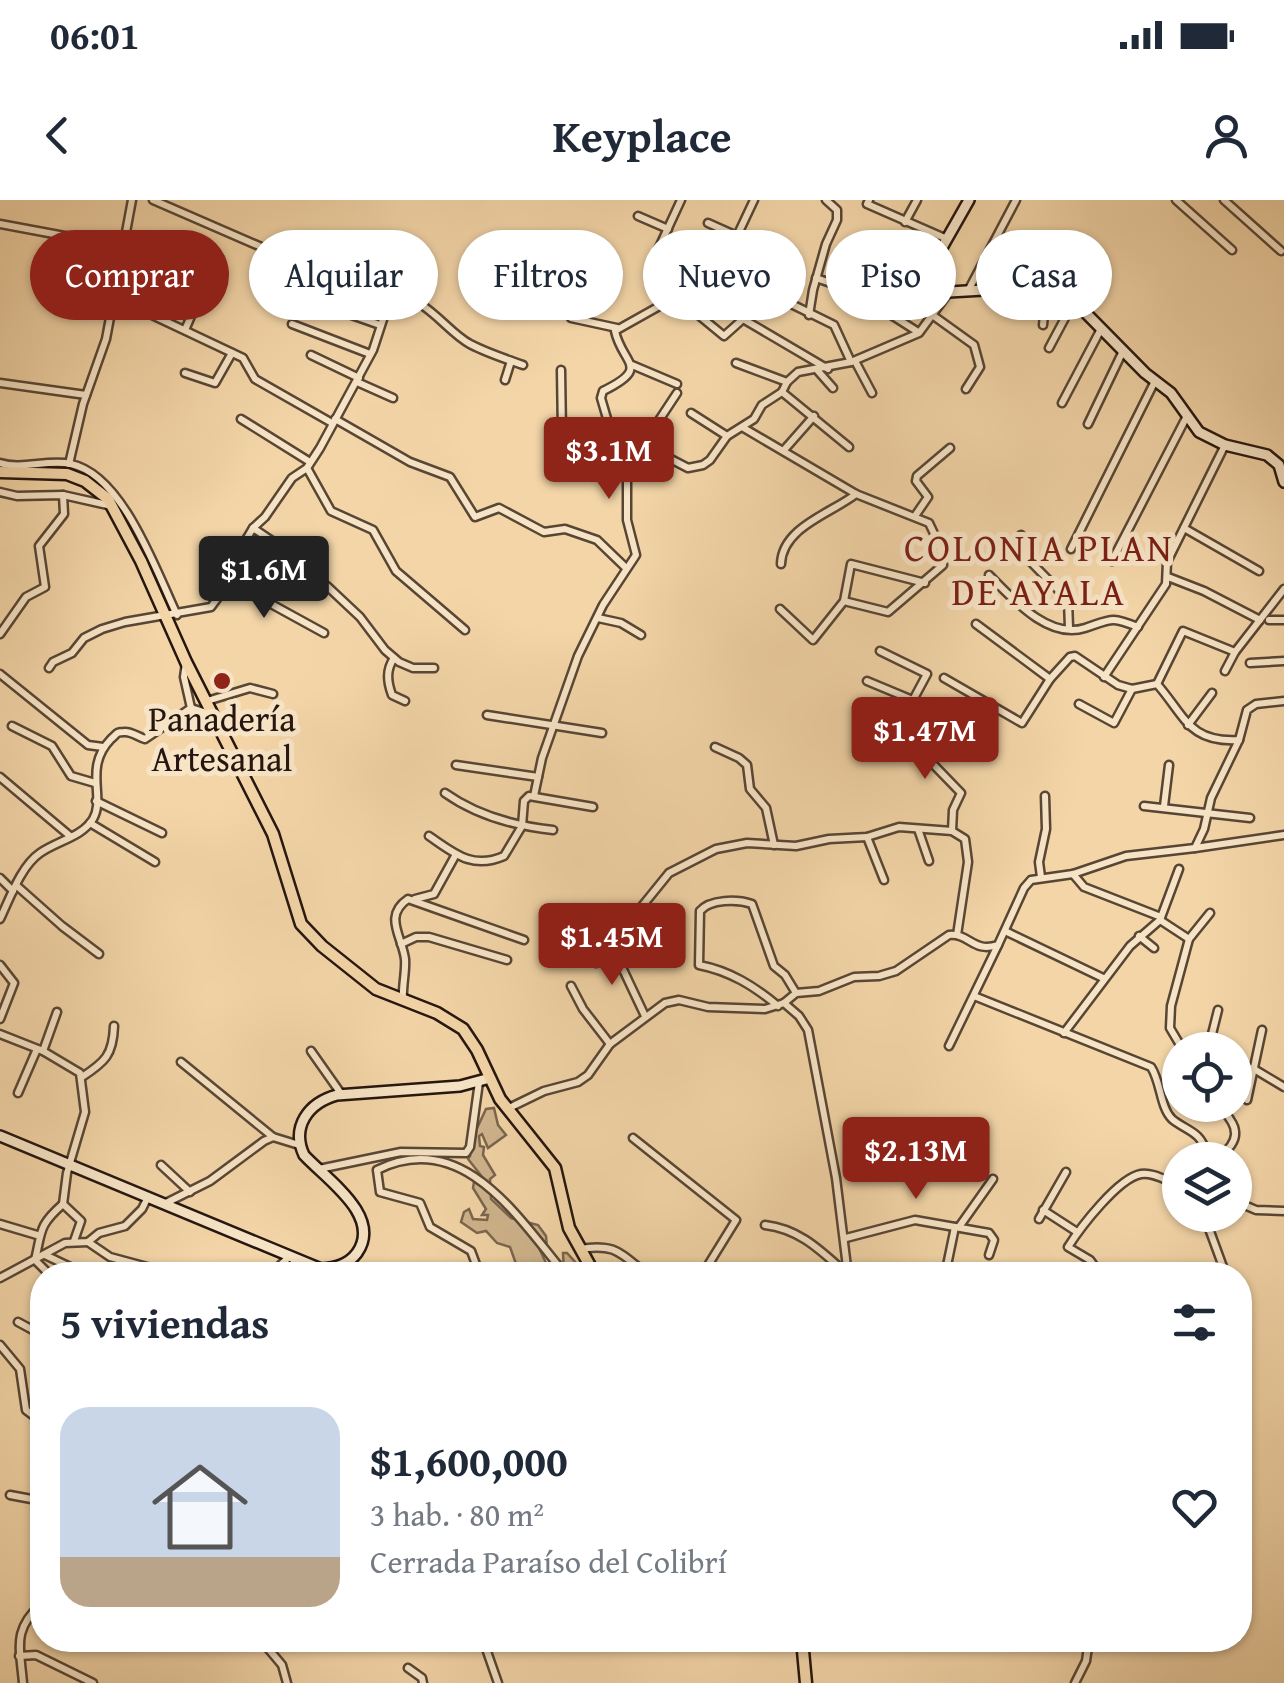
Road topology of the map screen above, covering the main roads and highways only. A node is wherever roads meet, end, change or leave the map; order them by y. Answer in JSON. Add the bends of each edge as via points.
{"nodes":[{"id":1,"x":969,"y":200,"type":"edge"},
{"id":2,"x":1281,"y":463,"type":"edge"},
{"id":3,"x":0,"y":472,"type":"edge"},
{"id":4,"x":1284,"y":482,"type":"edge"},
{"id":5,"x":485,"y":1080,"type":"junction"},
{"id":6,"x":0,"y":1136,"type":"edge"},
{"id":7,"x":302,"y":1262,"type":"edge"},
{"id":8,"x":346,"y":1262,"type":"edge"},
{"id":9,"x":586,"y":1262,"type":"edge"},
{"id":10,"x":803,"y":1652,"type":"edge"},
{"id":11,"x":806,"y":1683,"type":"edge"}],
"edges":[{"from":1,"to":2,"type":"main road","via":[[929,279],[950,292],[1009,288],[1074,302],[1171,394],[1199,432]]},
{"from":2,"to":4,"type":"main road"},
{"from":3,"to":5,"type":"main road","via":[[76,476],[101,492],[281,852],[301,924],[364,982],[456,1023],[470,1038]]},
{"from":5,"to":8,"type":"main road","via":[[342,1094],[320,1100],[305,1114],[299,1145],[362,1218],[360,1249]]},
{"from":5,"to":9,"type":"main road","via":[[555,1168]]},
{"from":6,"to":7,"type":"main road"},
{"from":10,"to":11,"type":"main road"}]}
